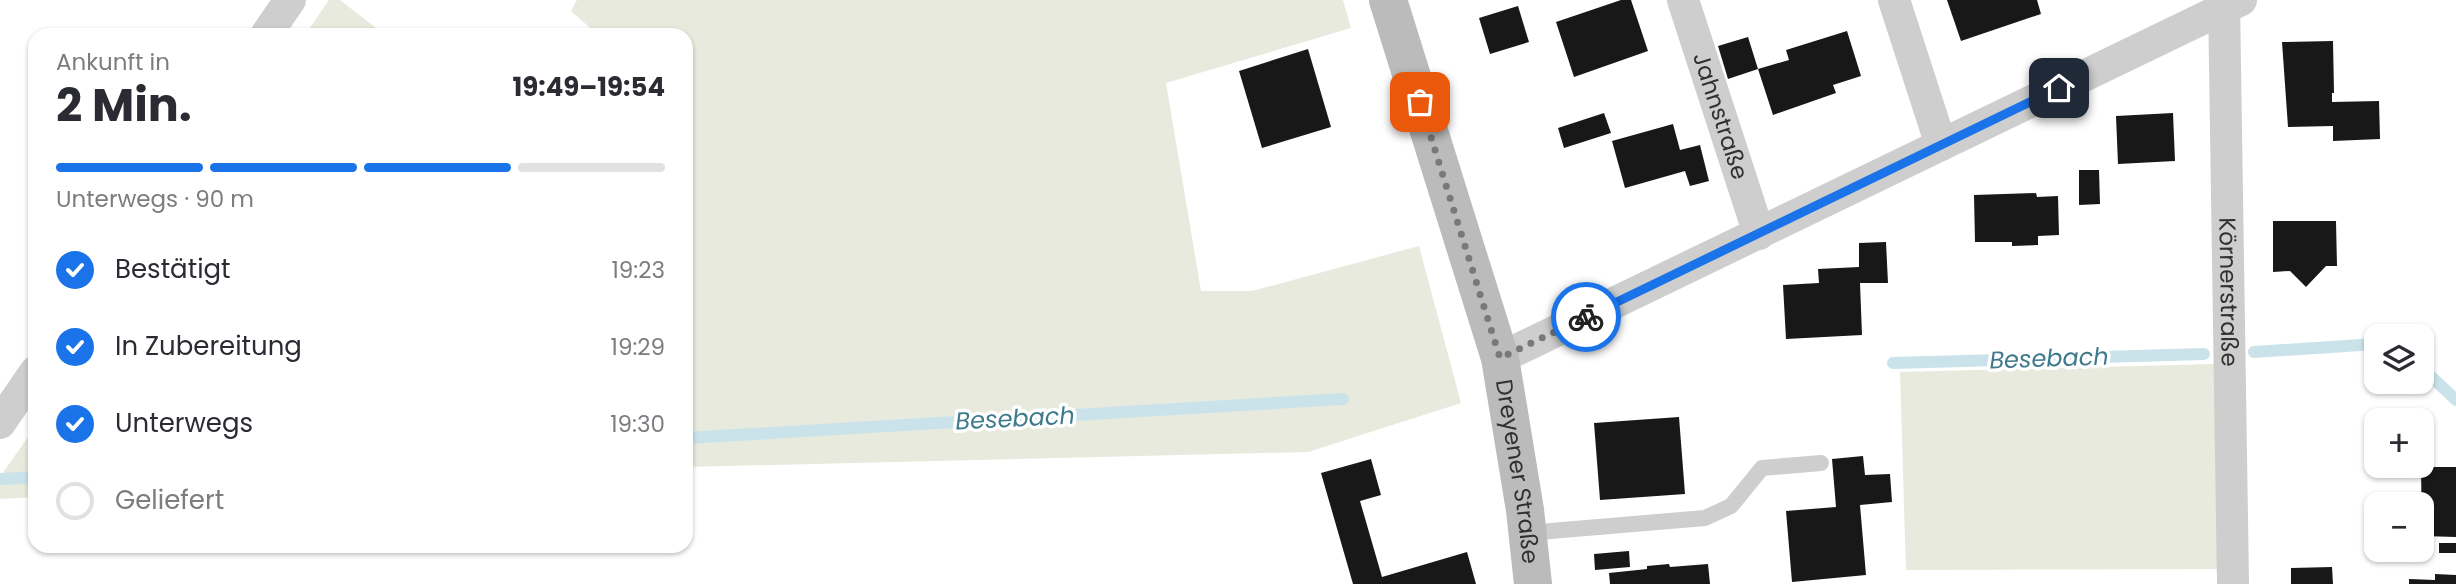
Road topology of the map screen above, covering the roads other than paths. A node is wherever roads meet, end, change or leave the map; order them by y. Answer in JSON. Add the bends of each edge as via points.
{"nodes":[{"id":1,"x":290,"y":0,"type":"edge"},
{"id":2,"x":1388,"y":0,"type":"edge"},
{"id":3,"x":1683,"y":0,"type":"edge"},
{"id":4,"x":1894,"y":0,"type":"edge"},
{"id":5,"x":2230,"y":3,"type":"edge"},
{"id":6,"x":271,"y":28,"type":"edge"},
{"id":7,"x":1941,"y":145,"type":"junction"},
{"id":8,"x":1759,"y":234,"type":"junction"},
{"id":9,"x":1500,"y":358,"type":"junction"},
{"id":10,"x":28,"y":382,"type":"edge"},
{"id":11,"x":0,"y":423,"type":"edge"},
{"id":12,"x":1821,"y":463,"type":"dead end"},
{"id":13,"x":1527,"y":533,"type":"junction"},
{"id":14,"x":1533,"y":584,"type":"edge"},
{"id":15,"x":2232,"y":584,"type":"edge"}],
"edges":[{"from":1,"to":6,"type":"street"},
{"from":2,"to":9,"type":"street","name":"Dreyener Straße"},
{"from":3,"to":8,"type":"street","name":"Jahnstraße"},
{"from":4,"to":7,"type":"street"},
{"from":5,"to":7,"type":"street"},
{"from":5,"to":15,"type":"street","name":"Körnerstraße"},
{"from":7,"to":8,"type":"street"},
{"from":8,"to":9,"type":"street"},
{"from":9,"to":13,"type":"street","name":"Dreyener Straße"},
{"from":10,"to":11,"type":"street"},
{"from":12,"to":13,"type":"lane","via":[[1762,468],[1731,506],[1705,518]]},
{"from":13,"to":14,"type":"street","name":"Dreyener Straße"}]}
